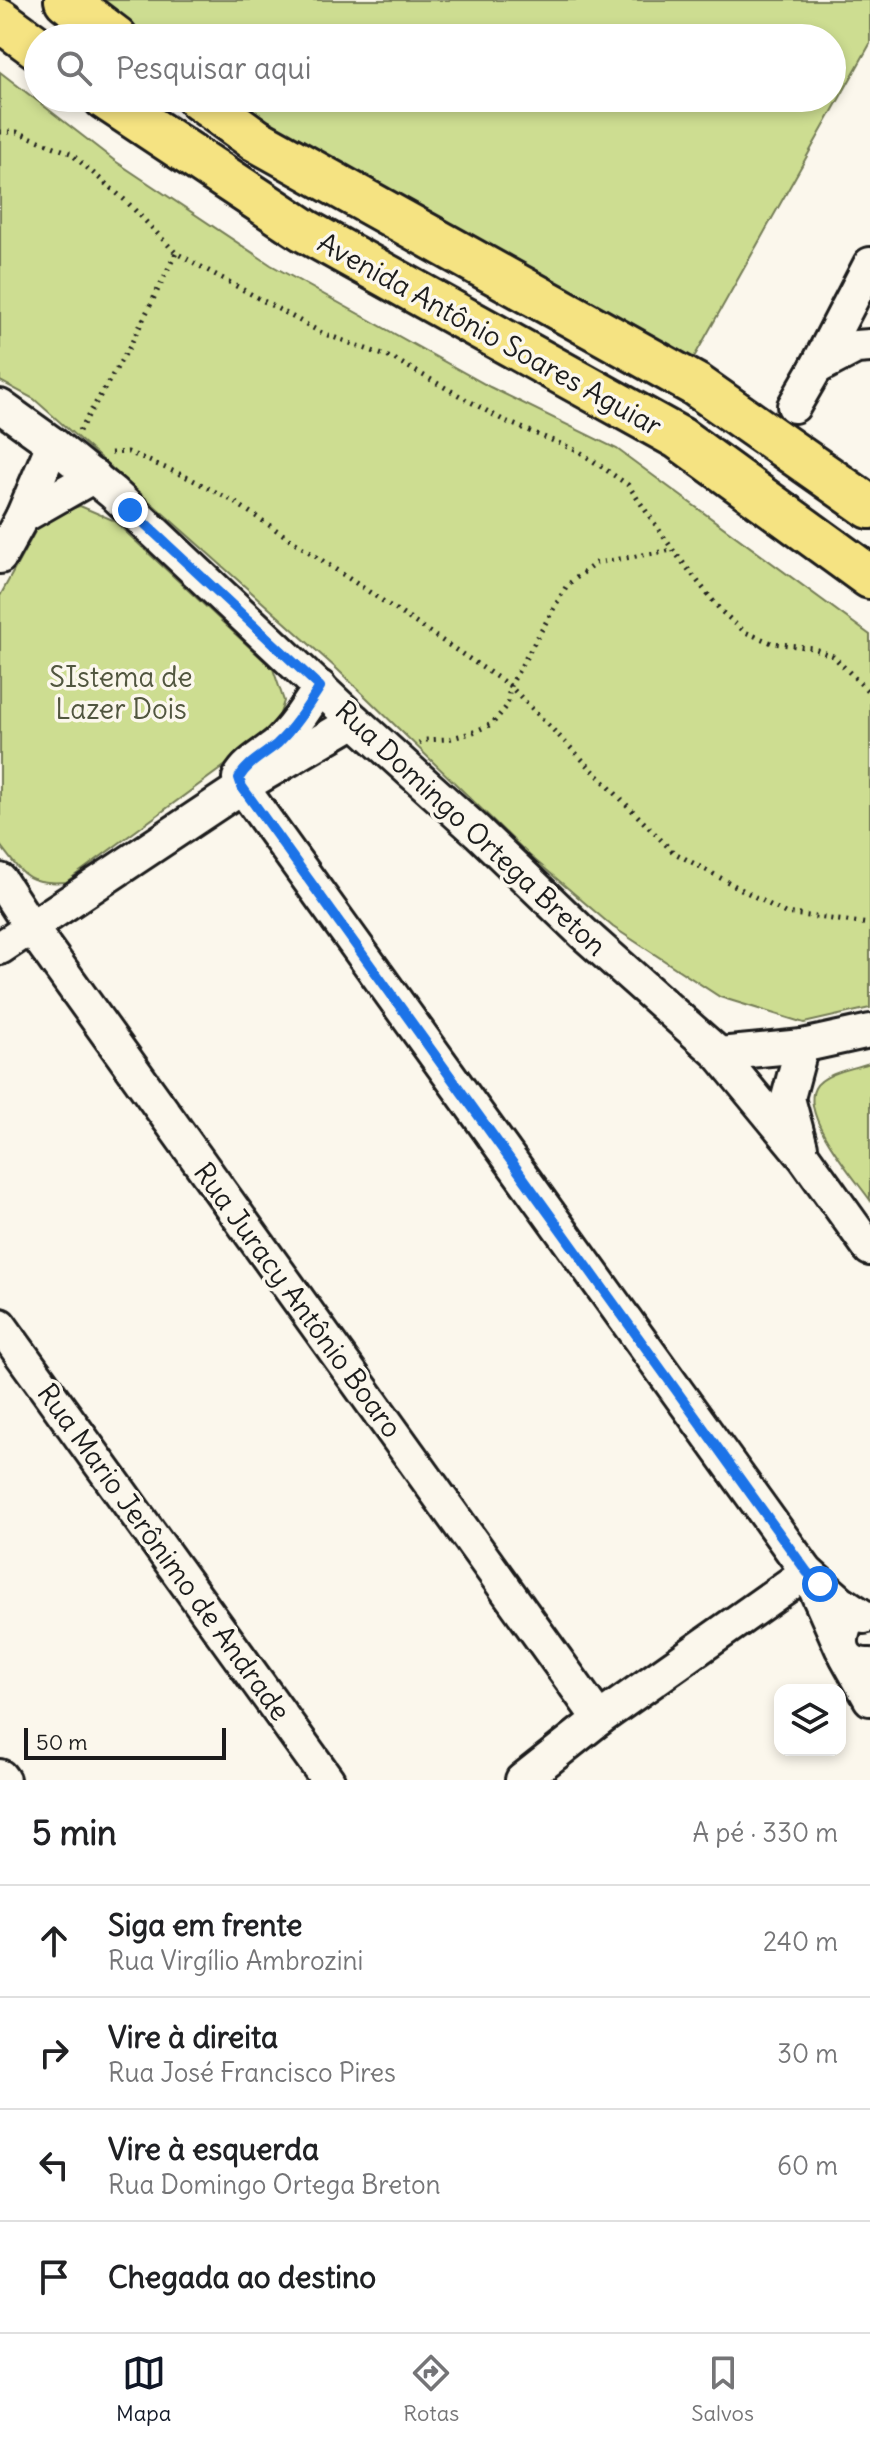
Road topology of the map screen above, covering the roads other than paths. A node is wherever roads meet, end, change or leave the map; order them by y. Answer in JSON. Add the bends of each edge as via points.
{"nodes":[{"id":1,"x":66,"y":0,"type":"edge"},
{"id":2,"x":0,"y":20,"type":"edge"},
{"id":3,"x":98,"y":24,"type":"edge"},
{"id":4,"x":24,"y":38,"type":"edge"},
{"id":5,"x":126,"y":112,"type":"edge"},
{"id":6,"x":217,"y":112,"type":"edge"},
{"id":7,"x":865,"y":272,"type":"edge"},
{"id":8,"x":870,"y":316,"type":"edge"},
{"id":9,"x":870,"y":346,"type":"edge"},
{"id":10,"x":816,"y":368,"type":"junction"},
{"id":11,"x":0,"y":406,"type":"edge"},
{"id":12,"x":794,"y":406,"type":"dead end"},
{"id":13,"x":59,"y":449,"type":"junction"},
{"id":14,"x":94,"y":476,"type":"junction"},
{"id":15,"x":870,"y":507,"type":"edge"},
{"id":16,"x":22,"y":517,"type":"junction"},
{"id":17,"x":0,"y":557,"type":"edge"},
{"id":18,"x":870,"y":577,"type":"edge"},
{"id":19,"x":320,"y":687,"type":"junction"},
{"id":20,"x":355,"y":721,"type":"junction"},
{"id":21,"x":242,"y":787,"type":"junction"},
{"id":22,"x":1,"y":885,"type":"edge"},
{"id":23,"x":30,"y":926,"type":"junction"},
{"id":24,"x":0,"y":948,"type":"edge"},
{"id":25,"x":870,"y":1031,"type":"edge"},
{"id":26,"x":802,"y":1046,"type":"junction"},
{"id":27,"x":719,"y":1054,"type":"junction"},
{"id":28,"x":805,"y":1158,"type":"junction"},
{"id":29,"x":870,"y":1249,"type":"edge"},
{"id":30,"x":0,"y":1325,"type":"edge"},
{"id":31,"x":807,"y":1572,"type":"junction"},
{"id":32,"x":867,"y":1617,"type":"edge"},
{"id":33,"x":853,"y":1657,"type":"edge"},
{"id":34,"x":870,"y":1699,"type":"edge"},
{"id":35,"x":599,"y":1719,"type":"junction"},
{"id":36,"x":328,"y":1780,"type":"edge"},
{"id":37,"x":522,"y":1780,"type":"edge"}],
"edges":[{"from":1,"to":3,"type":"main road"},
{"from":2,"to":4,"type":"main road"},
{"from":5,"to":18,"type":"main road","name":"Avenida Antônio Soares Aguiar","via":[[304,230],[679,438]]},
{"from":6,"to":15,"type":"main road","name":"Avenida Antônio Soares Aguiar","via":[[256,140],[696,385]]},
{"from":7,"to":8,"type":"street"},
{"from":7,"to":10,"type":"street"},
{"from":9,"to":10,"type":"street","via":[[856,347]]},
{"from":10,"to":12,"type":"street"},
{"from":11,"to":13,"type":"street","name":"Rua Domingo Ortega Breton"},
{"from":13,"to":14,"type":"street","name":"Rua Domingo Ortega Breton"},
{"from":13,"to":16,"type":"street"},
{"from":14,"to":16,"type":"street"},
{"from":14,"to":19,"type":"street","name":"Rua Domingo Ortega Breton"},
{"from":16,"to":17,"type":"street"},
{"from":19,"to":20,"type":"street","name":"Rua Domingo Ortega Breton"},
{"from":19,"to":21,"type":"street","via":[[277,744],[243,770]]},
{"from":20,"to":21,"type":"street"},
{"from":20,"to":27,"type":"street","name":"Rua Domingo Ortega Breton"},
{"from":21,"to":23,"type":"street"},
{"from":21,"to":31,"type":"street"},
{"from":22,"to":23,"type":"street","name":"Rua Juracy Antônio Boaro"},
{"from":23,"to":24,"type":"street"},
{"from":23,"to":35,"type":"street","name":"Rua Juracy Antônio Boaro"},
{"from":25,"to":26,"type":"street"},
{"from":26,"to":27,"type":"street"},
{"from":26,"to":28,"type":"street","via":[[788,1098]]},
{"from":27,"to":28,"type":"street","name":"Rua Domingo Ortega Breton"},
{"from":28,"to":29,"type":"street","name":"Rua Domingo Ortega Breton"},
{"from":30,"to":36,"type":"street","name":"Rua Mario Jerônimo de Andrade"},
{"from":31,"to":32,"type":"street"},
{"from":31,"to":33,"type":"street"},
{"from":31,"to":35,"type":"street"},
{"from":32,"to":33,"type":"street","via":[[856,1619],[842,1635]]},
{"from":33,"to":34,"type":"street"},
{"from":35,"to":37,"type":"street"}]}
